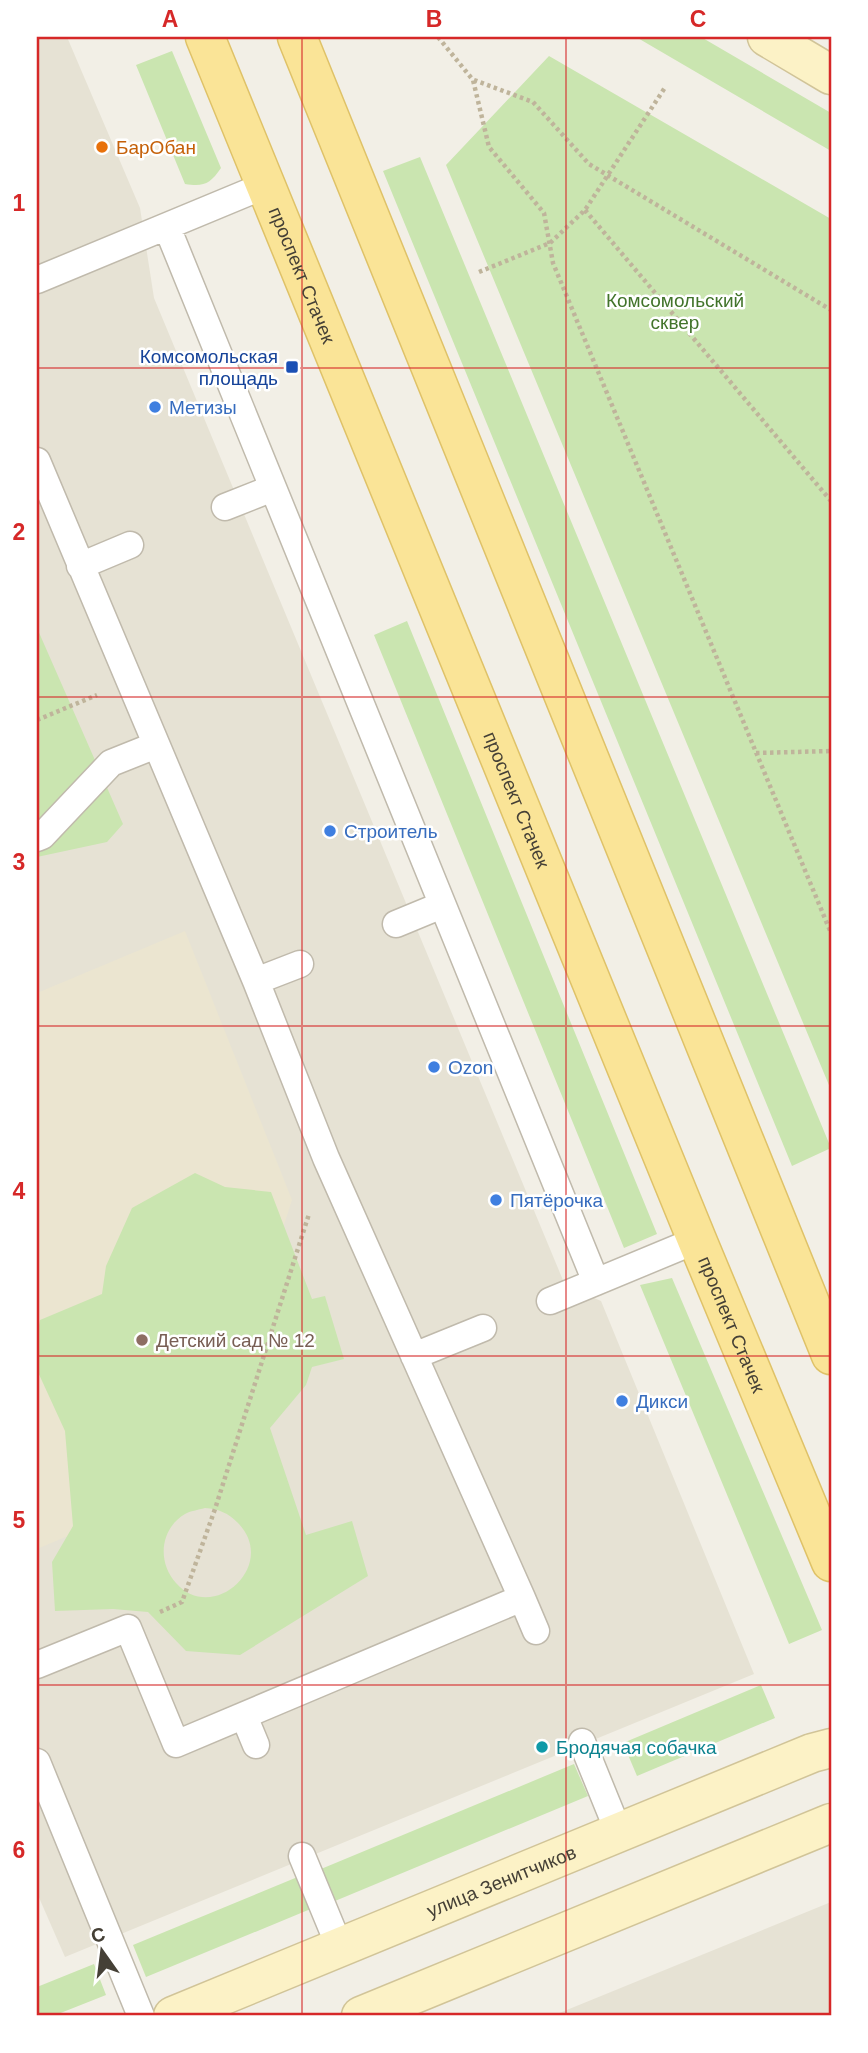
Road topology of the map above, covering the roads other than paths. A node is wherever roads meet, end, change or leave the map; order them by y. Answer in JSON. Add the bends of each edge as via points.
{"nodes":[{"id":1,"x":205,"y":37,"type":"edge"},
{"id":2,"x":297,"y":37,"type":"edge"},
{"id":3,"x":767,"y":37,"type":"edge"},
{"id":4,"x":831,"y":75,"type":"edge"},
{"id":5,"x":266,"y":186,"type":"junction"},
{"id":6,"x":167,"y":227,"type":"junction"},
{"id":7,"x":37,"y":280,"type":"edge"},
{"id":8,"x":37,"y":461,"type":"edge"},
{"id":9,"x":273,"y":488,"type":"junction"},
{"id":10,"x":225,"y":507,"type":"dead end"},
{"id":11,"x":130,"y":545,"type":"dead end"},
{"id":12,"x":80,"y":566,"type":"junction"},
{"id":13,"x":156,"y":745,"type":"junction"},
{"id":14,"x":37,"y":838,"type":"edge"},
{"id":15,"x":443,"y":905,"type":"junction"},
{"id":16,"x":396,"y":924,"type":"dead end"},
{"id":17,"x":300,"y":964,"type":"dead end"},
{"id":18,"x":256,"y":981,"type":"junction"},
{"id":19,"x":697,"y":1240,"type":"junction"},
{"id":20,"x":596,"y":1282,"type":"junction"},
{"id":21,"x":550,"y":1301,"type":"dead end"},
{"id":22,"x":483,"y":1328,"type":"dead end"},
{"id":23,"x":831,"y":1355,"type":"edge"},
{"id":24,"x":414,"y":1356,"type":"junction"},
{"id":25,"x":831,"y":1562,"type":"edge"},
{"id":26,"x":522,"y":1598,"type":"junction"},
{"id":27,"x":536,"y":1631,"type":"dead end"},
{"id":28,"x":37,"y":1665,"type":"edge"},
{"id":29,"x":244,"y":1716,"type":"junction"},
{"id":30,"x":582,"y":1742,"type":"dead end"},
{"id":31,"x":256,"y":1745,"type":"dead end"},
{"id":32,"x":831,"y":1748,"type":"edge"},
{"id":33,"x":37,"y":1762,"type":"edge"},
{"id":34,"x":831,"y":1823,"type":"edge"},
{"id":35,"x":619,"y":1833,"type":"junction"},
{"id":36,"x":302,"y":1856,"type":"dead end"},
{"id":37,"x":340,"y":1948,"type":"junction"},
{"id":38,"x":141,"y":2016,"type":"edge"},
{"id":39,"x":173,"y":2016,"type":"edge"},
{"id":40,"x":361,"y":2016,"type":"edge"}],
"edges":[{"from":1,"to":5,"type":"main road","name":"проспект Стачек"},
{"from":2,"to":23,"type":"main road"},
{"from":3,"to":4,"type":"main road"},
{"from":5,"to":6,"type":"lane"},
{"from":5,"to":19,"type":"main road","name":"проспект Стачек"},
{"from":6,"to":7,"type":"lane"},
{"from":6,"to":9,"type":"lane"},
{"from":8,"to":12,"type":"lane"},
{"from":9,"to":10,"type":"lane"},
{"from":9,"to":15,"type":"lane"},
{"from":11,"to":12,"type":"lane"},
{"from":12,"to":13,"type":"lane"},
{"from":13,"to":14,"type":"lane","via":[[111,763]]},
{"from":13,"to":18,"type":"lane"},
{"from":15,"to":16,"type":"lane"},
{"from":15,"to":20,"type":"lane"},
{"from":17,"to":18,"type":"lane"},
{"from":18,"to":24,"type":"lane","via":[[326,1158]]},
{"from":19,"to":20,"type":"lane"},
{"from":19,"to":25,"type":"main road","name":"проспект Стачек"},
{"from":20,"to":21,"type":"lane"},
{"from":22,"to":24,"type":"lane"},
{"from":24,"to":26,"type":"lane"},
{"from":26,"to":27,"type":"lane"},
{"from":26,"to":29,"type":"lane"},
{"from":28,"to":29,"type":"lane","via":[[128,1628],[176,1744]]},
{"from":29,"to":31,"type":"lane"},
{"from":30,"to":35,"type":"lane"},
{"from":32,"to":35,"type":"main road","name":"улица Зенитчиков"},
{"from":33,"to":38,"type":"lane"},
{"from":34,"to":40,"type":"main road"},
{"from":35,"to":37,"type":"main road","name":"улица Зенитчиков"},
{"from":36,"to":37,"type":"lane"},
{"from":37,"to":39,"type":"main road","name":"улица Зенитчиков"}]}
